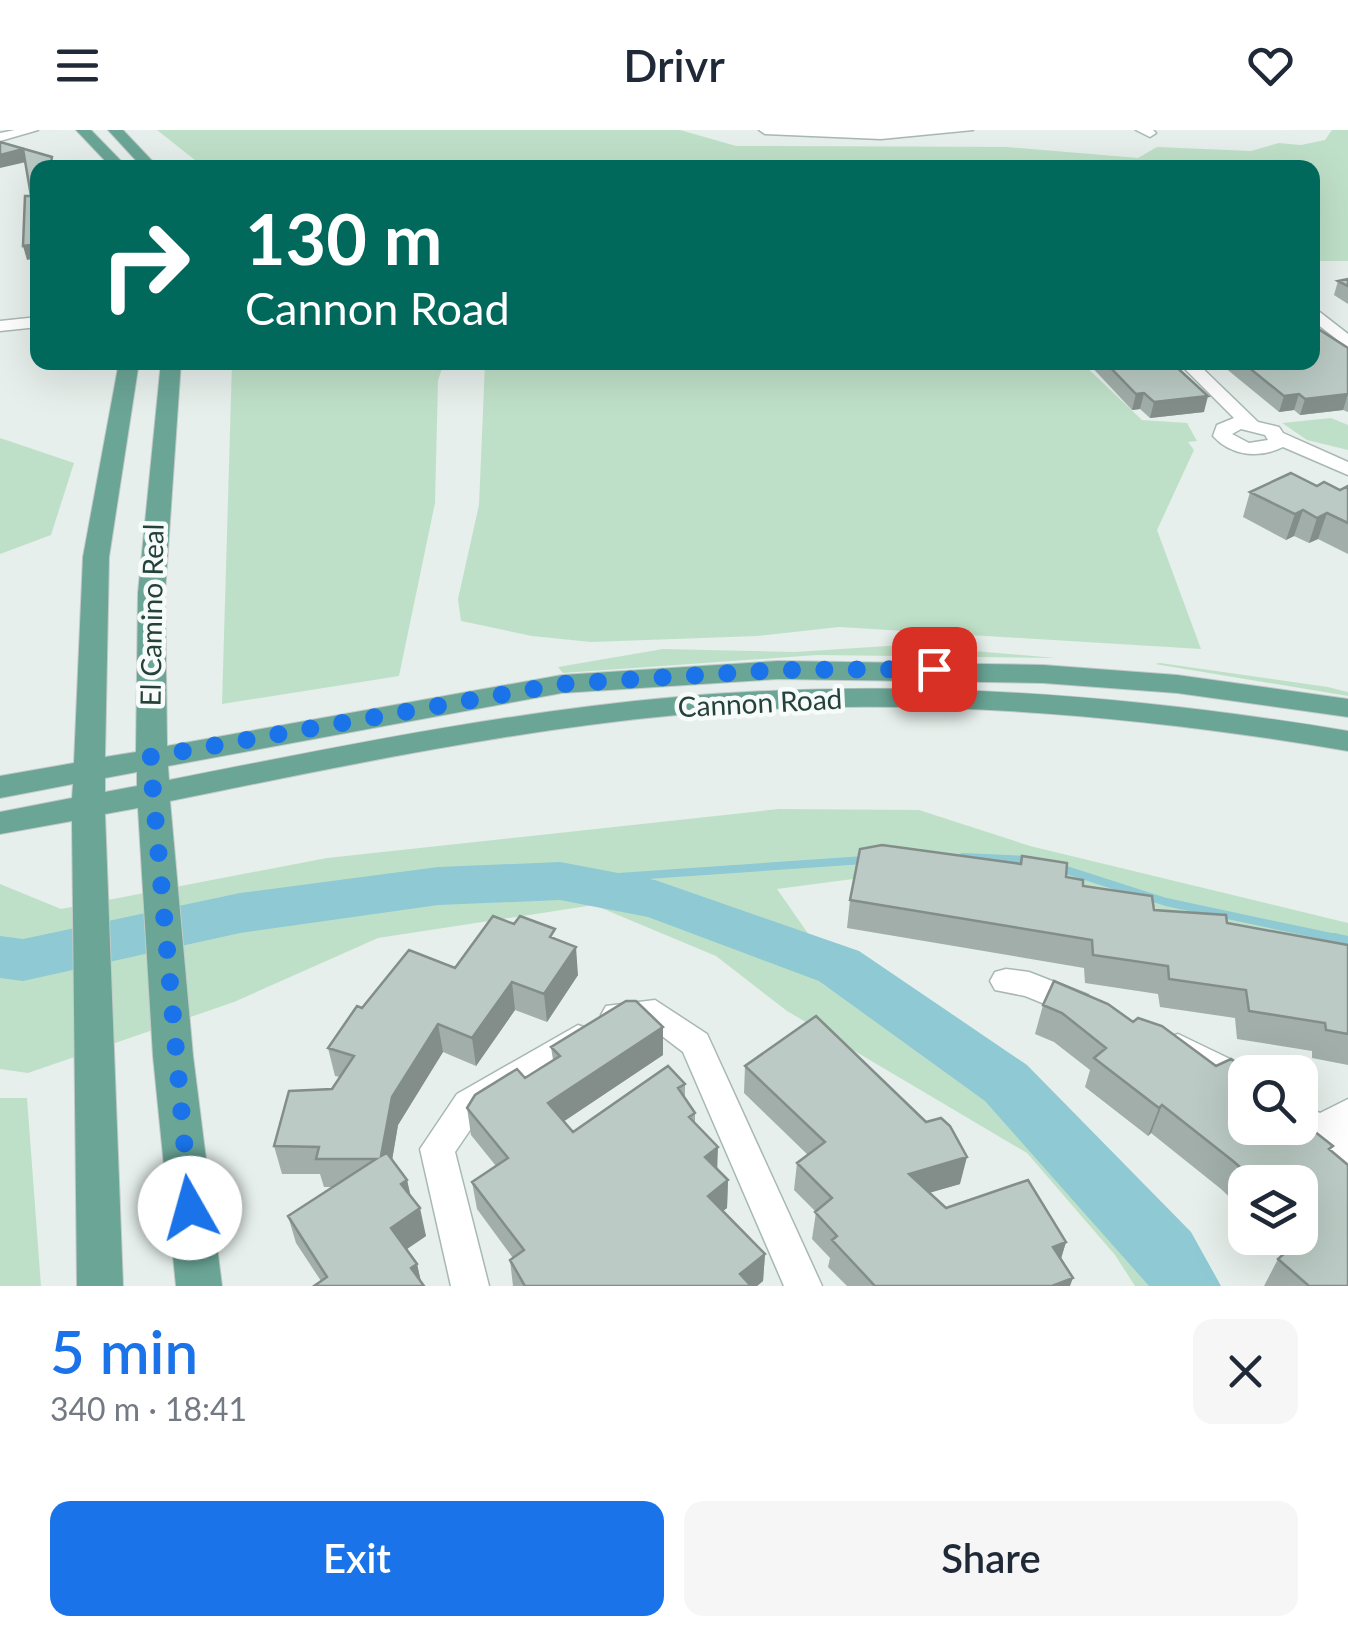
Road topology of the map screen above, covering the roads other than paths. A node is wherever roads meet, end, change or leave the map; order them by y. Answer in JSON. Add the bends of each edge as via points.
{"nodes":[{"id":1,"x":32,"y":130,"type":"edge"},
{"id":2,"x":83,"y":130,"type":"edge"},
{"id":3,"x":115,"y":130,"type":"edge"},
{"id":4,"x":765,"y":130,"type":"edge"},
{"id":5,"x":798,"y":130,"type":"edge"},
{"id":6,"x":966,"y":130,"type":"edge"},
{"id":7,"x":818,"y":133,"type":"junction"},
{"id":8,"x":0,"y":137,"type":"edge"},
{"id":9,"x":113,"y":160,"type":"edge"},
{"id":10,"x":144,"y":160,"type":"edge"},
{"id":11,"x":1320,"y":318,"type":"edge"},
{"id":12,"x":30,"y":323,"type":"edge"},
{"id":13,"x":0,"y":326,"type":"edge"},
{"id":14,"x":1348,"y":344,"type":"edge"},
{"id":15,"x":127,"y":370,"type":"edge"},
{"id":16,"x":170,"y":370,"type":"edge"},
{"id":17,"x":1194,"y":370,"type":"edge"},
{"id":18,"x":1250,"y":424,"type":"junction"},
{"id":19,"x":1274,"y":444,"type":"junction"},
{"id":20,"x":1348,"y":468,"type":"edge"},
{"id":21,"x":1348,"y":708,"type":"edge"},
{"id":22,"x":1348,"y":741,"type":"edge"},
{"id":23,"x":150,"y":757,"type":"junction"},
{"id":24,"x":90,"y":769,"type":"junction"},
{"id":25,"x":0,"y":788,"type":"edge"},
{"id":26,"x":154,"y":795,"type":"junction"},
{"id":27,"x":88,"y":807,"type":"junction"},
{"id":28,"x":0,"y":823,"type":"edge"},
{"id":29,"x":1006,"y":981,"type":"dead end"},
{"id":30,"x":1114,"y":1020,"type":"edge"},
{"id":31,"x":1148,"y":1034,"type":"edge"},
{"id":32,"x":1228,"y":1071,"type":"edge"},
{"id":33,"x":100,"y":1286,"type":"edge"},
{"id":34,"x":199,"y":1286,"type":"edge"},
{"id":35,"x":470,"y":1286,"type":"edge"},
{"id":36,"x":803,"y":1286,"type":"edge"}],
"edges":[{"from":1,"to":8,"type":"street"},
{"from":2,"to":9,"type":"main road"},
{"from":3,"to":10,"type":"main road"},
{"from":4,"to":7,"type":"street"},
{"from":5,"to":7,"type":"street"},
{"from":6,"to":7,"type":"street"},
{"from":11,"to":14,"type":"street"},
{"from":12,"to":13,"type":"street"},
{"from":15,"to":24,"type":"main road","name":"El Camino Real","via":[[96,557]]},
{"from":16,"to":23,"type":"main road","name":"El Camino Real","via":[[152,548]]},
{"from":17,"to":18,"type":"street"},
{"from":18,"to":19,"type":"street"},
{"from":18,"to":19,"type":"street","via":[[1226,426],[1222,436],[1240,447]]},
{"from":19,"to":20,"type":"street"},
{"from":21,"to":23,"type":"main road","name":"Cannon Road","via":[[1042,674],[778,670],[562,684]]},
{"from":22,"to":26,"type":"main road","name":"Cannon Road","via":[[1213,718],[1045,702],[783,698],[467,734]]},
{"from":23,"to":24,"type":"main road","name":"Cannon Road"},
{"from":23,"to":26,"type":"main road","name":"El Camino Real"},
{"from":24,"to":25,"type":"main road","name":"Cannon Road"},
{"from":24,"to":27,"type":"main road","name":"El Camino Real"},
{"from":26,"to":27,"type":"main road","name":"Cannon Road"},
{"from":26,"to":34,"type":"main road","name":"El Camino Real","via":[[168,1003]]},
{"from":27,"to":28,"type":"main road","name":"Cannon Road"},
{"from":27,"to":33,"type":"main road","name":"El Camino Real"},
{"from":29,"to":30,"type":"street"},
{"from":31,"to":32,"type":"street"},
{"from":35,"to":36,"type":"street","via":[[437,1149],[469,1104],[621,1012],[655,1013],[696,1043]]}]}
